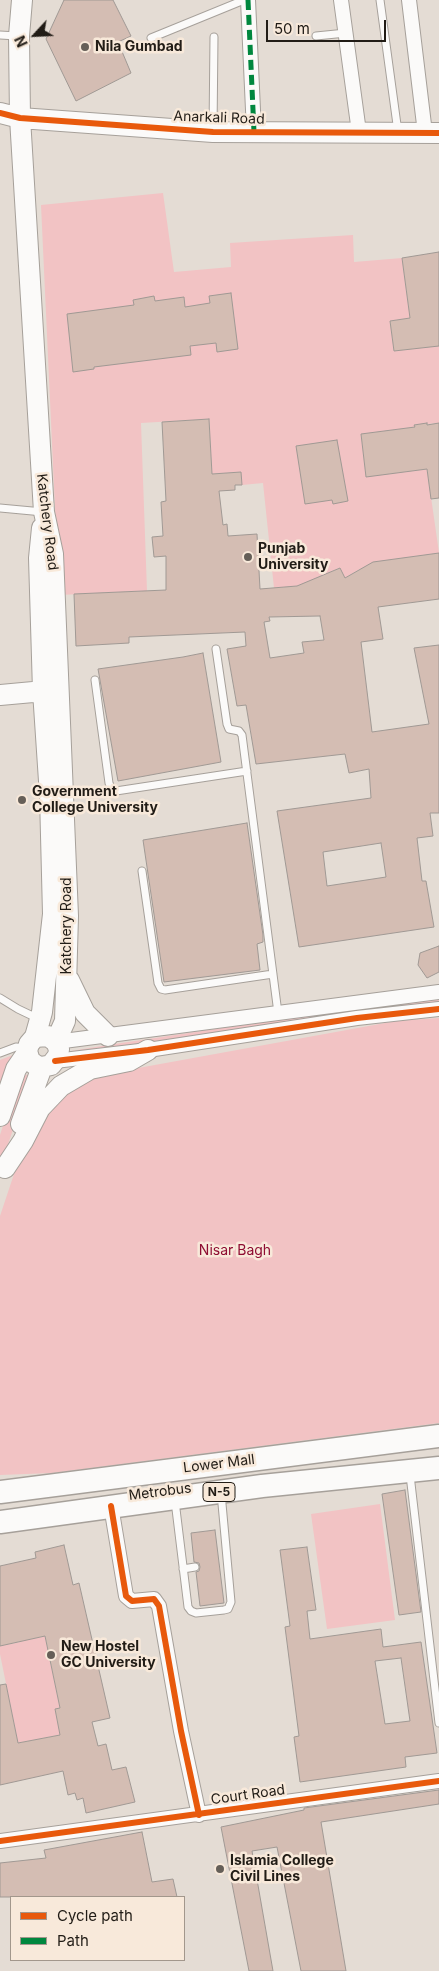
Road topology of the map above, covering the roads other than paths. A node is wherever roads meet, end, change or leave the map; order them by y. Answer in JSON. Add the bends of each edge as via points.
{"nodes":[{"id":1,"x":22,"y":0,"type":"edge"},
{"id":2,"x":244,"y":0,"type":"edge"},
{"id":3,"x":248,"y":0,"type":"edge"},
{"id":4,"x":341,"y":0,"type":"edge"},
{"id":5,"x":380,"y":0,"type":"edge"},
{"id":6,"x":409,"y":0,"type":"edge"},
{"id":7,"x":346,"y":33,"type":"junction"},
{"id":8,"x":9,"y":36,"type":"edge"},
{"id":9,"x":316,"y":36,"type":"dead end"},
{"id":10,"x":214,"y":37,"type":"dead end"},
{"id":11,"x":151,"y":38,"type":"dead end"},
{"id":12,"x":0,"y":113,"type":"edge"},
{"id":13,"x":20,"y":118,"type":"junction"},
{"id":14,"x":212,"y":132,"type":"junction"},
{"id":15,"x":254,"y":132,"type":"junction"},
{"id":16,"x":359,"y":132,"type":"junction"},
{"id":17,"x":398,"y":132,"type":"junction"},
{"id":18,"x":432,"y":133,"type":"edge"},
{"id":19,"x":0,"y":508,"type":"edge"},
{"id":20,"x":44,"y":512,"type":"junction"},
{"id":21,"x":216,"y":649,"type":"dead end"},
{"id":22,"x":95,"y":680,"type":"dead end"},
{"id":23,"x":51,"y":690,"type":"junction"},
{"id":24,"x":0,"y":695,"type":"edge"},
{"id":25,"x":248,"y":771,"type":"junction"},
{"id":26,"x":142,"y":871,"type":"dead end"},
{"id":27,"x":273,"y":974,"type":"junction"},
{"id":28,"x":67,"y":976,"type":"junction"},
{"id":29,"x":439,"y":992,"type":"edge"},
{"id":30,"x":0,"y":998,"type":"edge"},
{"id":31,"x":439,"y":1009,"type":"edge"},
{"id":32,"x":278,"y":1013,"type":"junction"},
{"id":33,"x":108,"y":1036,"type":"junction"},
{"id":34,"x":32,"y":1040,"type":"junction"},
{"id":35,"x":148,"y":1050,"type":"junction"},
{"id":36,"x":0,"y":1053,"type":"edge"},
{"id":37,"x":52,"y":1053,"type":"junction"},
{"id":38,"x":0,"y":1116,"type":"edge"},
{"id":39,"x":3,"y":1175,"type":"edge"},
{"id":40,"x":439,"y":1436,"type":"edge"},
{"id":41,"x":439,"y":1468,"type":"edge"},
{"id":42,"x":410,"y":1471,"type":"junction"},
{"id":43,"x":312,"y":1473,"type":"dead end"},
{"id":44,"x":0,"y":1492,"type":"edge"},
{"id":45,"x":221,"y":1492,"type":"junction"},
{"id":46,"x":165,"y":1495,"type":"junction"},
{"id":47,"x":111,"y":1501,"type":"junction"},
{"id":48,"x":0,"y":1522,"type":"edge"},
{"id":49,"x":227,"y":1562,"type":"junction"},
{"id":50,"x":219,"y":1564,"type":"dead end"},
{"id":51,"x":195,"y":1567,"type":"dead end"},
{"id":52,"x":183,"y":1569,"type":"junction"},
{"id":53,"x":439,"y":1723,"type":"edge"},
{"id":54,"x":439,"y":1781,"type":"edge"},
{"id":55,"x":198,"y":1815,"type":"junction"},
{"id":56,"x":0,"y":1841,"type":"edge"}],
"edges":[{"from":1,"to":8,"type":"main road","name":"Katchery Road"},
{"from":2,"to":11,"type":"lane"},
{"from":3,"to":15,"type":"street"},
{"from":4,"to":7,"type":"street"},
{"from":5,"to":17,"type":"lane"},
{"from":6,"to":18,"type":"street"},
{"from":7,"to":9,"type":"lane"},
{"from":7,"to":16,"type":"street"},
{"from":8,"to":13,"type":"main road","name":"Katchery Road"},
{"from":10,"to":14,"type":"lane"},
{"from":12,"to":13,"type":"main road","name":"Anarkali Road"},
{"from":13,"to":14,"type":"main road","name":"Anarkali Road"},
{"from":13,"to":20,"type":"main road","name":"Katchery Road"},
{"from":14,"to":15,"type":"main road","name":"Anarkali Road"},
{"from":15,"to":16,"type":"main road","name":"Anarkali Road"},
{"from":16,"to":17,"type":"main road","name":"Anarkali Road"},
{"from":17,"to":18,"type":"main road","name":"Anarkali Road"},
{"from":19,"to":20,"type":"lane"},
{"from":20,"to":23,"type":"main road","name":"Katchery Road","via":[[39,558]]},
{"from":21,"to":25,"type":"lane","via":[[227,724],[242,735]]},
{"from":22,"to":25,"type":"lane","via":[[109,783],[116,791]]},
{"from":23,"to":24,"type":"main road"},
{"from":23,"to":28,"type":"main road","name":"Katchery Road","via":[[68,916]]},
{"from":23,"to":34,"type":"main road","via":[[53,904],[50,948]]},
{"from":25,"to":27,"type":"lane"},
{"from":26,"to":27,"type":"lane","via":[[161,989]]},
{"from":27,"to":32,"type":"lane"},
{"from":28,"to":33,"type":"main road","via":[[85,1013]]},
{"from":28,"to":37,"type":"main road","name":"Katchery Road","via":[[65,1021]]},
{"from":29,"to":32,"type":"street"},
{"from":30,"to":34,"type":"lane","via":[[18,1009]]},
{"from":31,"to":35,"type":"street","via":[[357,1018]]},
{"from":32,"to":33,"type":"street"},
{"from":33,"to":37,"type":"street"},
{"from":34,"to":36,"type":"lane"},
{"from":34,"to":37,"type":"main road","via":[[48,1036]]},
{"from":34,"to":37,"type":"main road","via":[[34,1064]]},
{"from":34,"to":38,"type":"main road","via":[[16,1069]]},
{"from":35,"to":37,"type":"street"},
{"from":35,"to":39,"type":"main road","via":[[129,1061],[90,1069],[61,1086],[40,1108]]},
{"from":37,"to":39,"type":"main road","name":"Katchery Road"},
{"from":40,"to":44,"type":"main road","name":"Lower Mall","number":"N-5"},
{"from":41,"to":42,"type":"main road","name":"Lower Mall","number":"N-5"},
{"from":42,"to":45,"type":"main road","name":"Lower Mall","number":"N-5"},
{"from":42,"to":53,"type":"lane"},
{"from":43,"to":46,"type":"lane","name":"Metrobus"},
{"from":45,"to":46,"type":"main road","name":"Lower Mall","number":"N-5"},
{"from":45,"to":49,"type":"lane"},
{"from":46,"to":47,"type":"main road","name":"Lower Mall","number":"N-5"},
{"from":46,"to":52,"type":"lane"},
{"from":47,"to":48,"type":"main road","name":"Lower Mall","number":"N-5"},
{"from":47,"to":55,"type":"street","via":[[126,1596],[132,1601],[154,1599],[159,1606]]},
{"from":49,"to":50,"type":"lane"},
{"from":49,"to":52,"type":"lane","via":[[231,1602],[224,1610],[191,1611]]},
{"from":51,"to":52,"type":"lane"},
{"from":54,"to":55,"type":"street","name":"Court Road"},
{"from":55,"to":56,"type":"street","name":"Court Road"}]}
